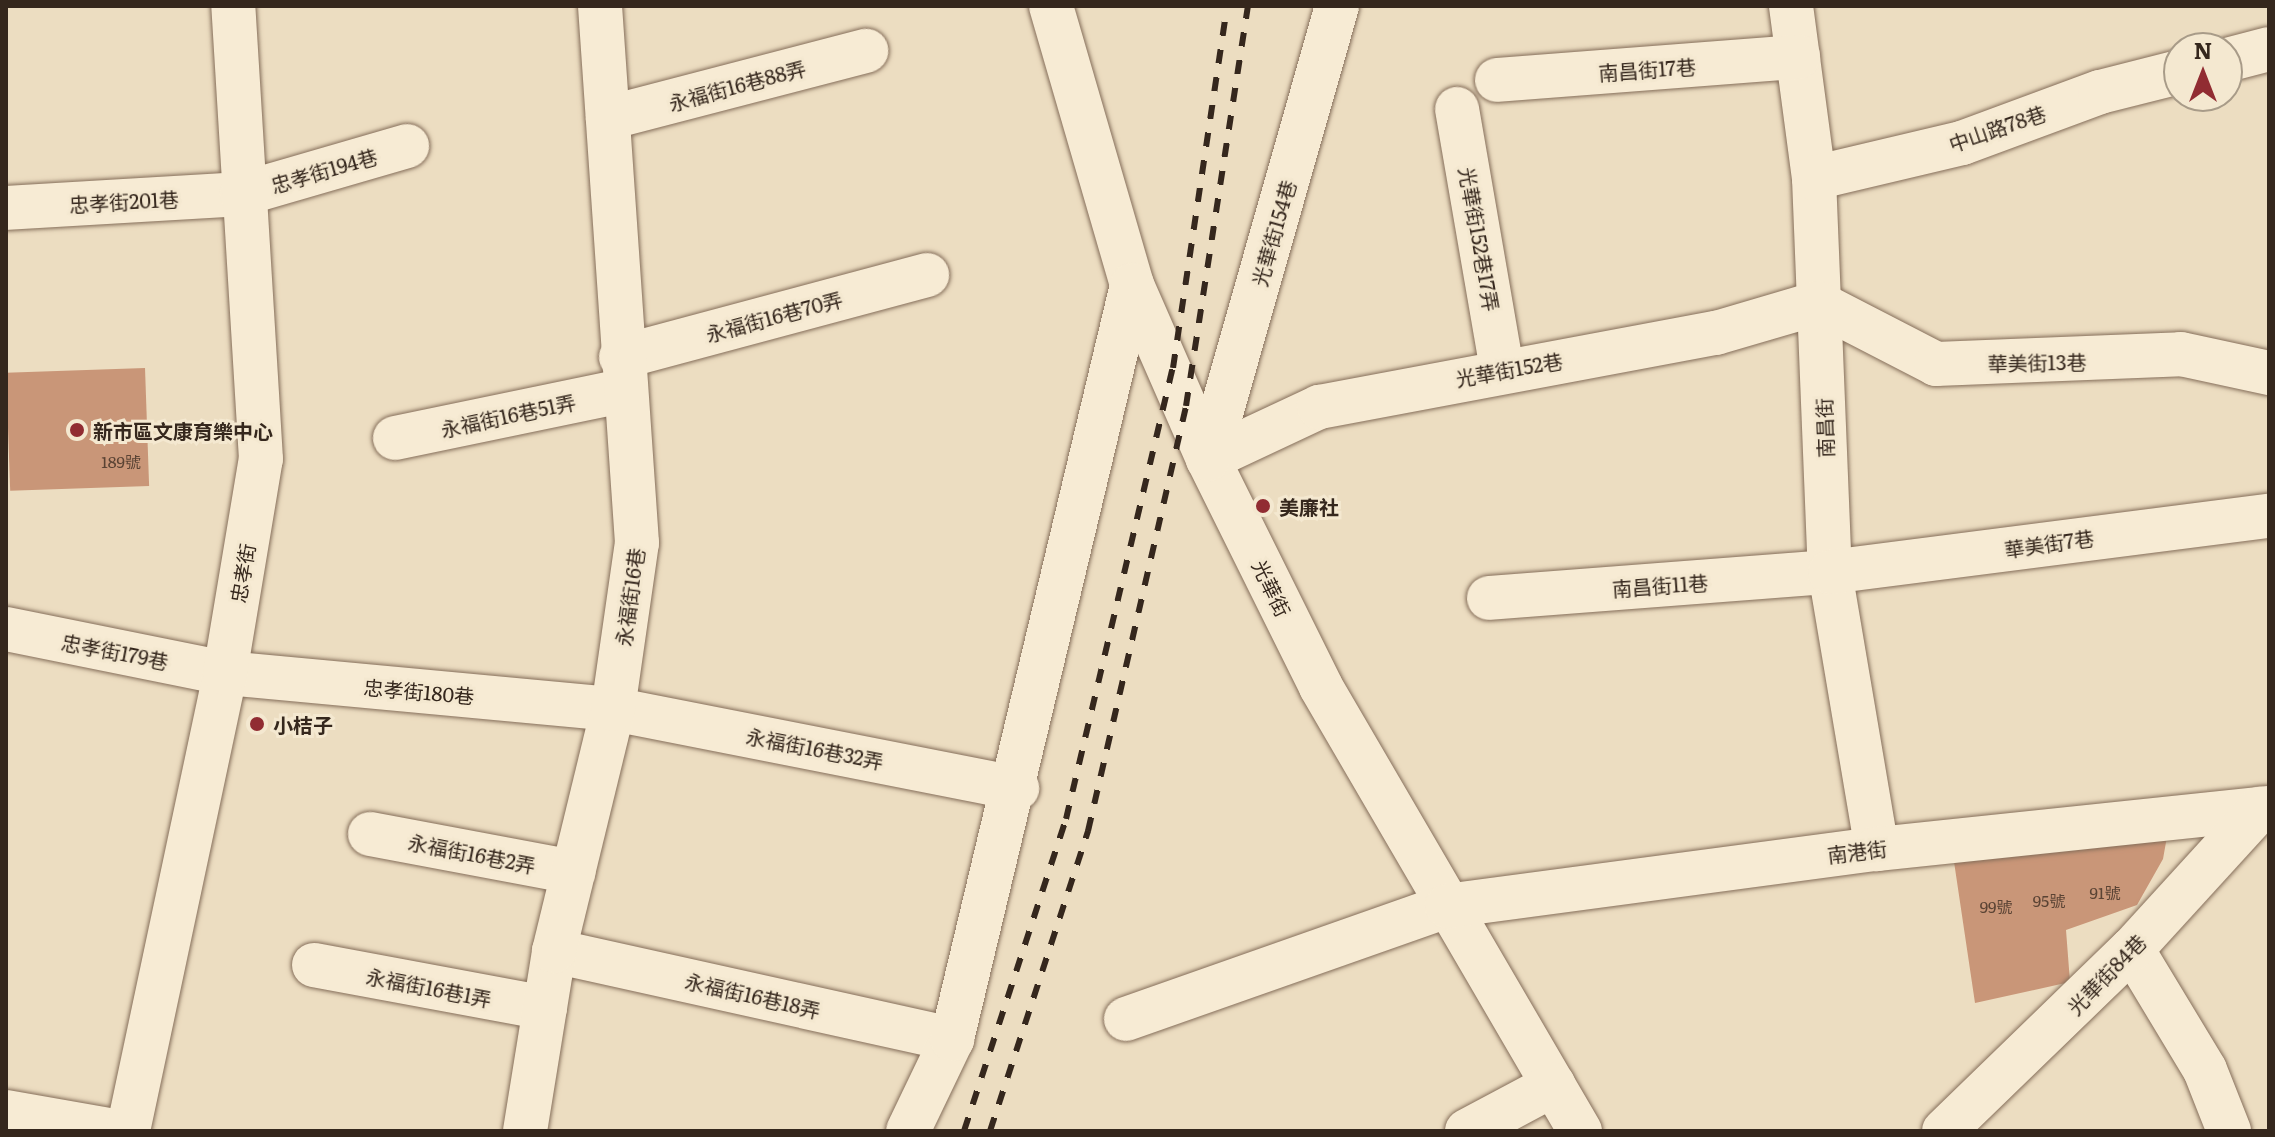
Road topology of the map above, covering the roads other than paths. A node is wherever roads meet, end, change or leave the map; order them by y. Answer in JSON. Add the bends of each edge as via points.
{"nodes":[{"id":1,"x":233,"y":6,"type":"edge"},
{"id":2,"x":600,"y":6,"type":"edge"},
{"id":3,"x":1051,"y":6,"type":"edge"},
{"id":4,"x":1337,"y":6,"type":"edge"},
{"id":5,"x":1791,"y":6,"type":"edge"},
{"id":6,"x":2269,"y":49,"type":"edge"},
{"id":7,"x":866,"y":51,"type":"dead end"},
{"id":8,"x":2243,"y":56,"type":"edge"},
{"id":9,"x":1798,"y":57,"type":"junction"},
{"id":10,"x":2163,"y":76,"type":"edge"},
{"id":11,"x":1497,"y":80,"type":"dead end"},
{"id":12,"x":1457,"y":109,"type":"dead end"},
{"id":13,"x":608,"y":118,"type":"junction"},
{"id":14,"x":407,"y":146,"type":"dead end"},
{"id":15,"x":1814,"y":178,"type":"junction"},
{"id":16,"x":242,"y":194,"type":"junction"},
{"id":17,"x":6,"y":208,"type":"edge"},
{"id":18,"x":927,"y":275,"type":"dead end"},
{"id":19,"x":1132,"y":285,"type":"junction"},
{"id":20,"x":1818,"y":303,"type":"junction"},
{"id":21,"x":1502,"y":369,"type":"junction"},
{"id":22,"x":621,"y":374,"type":"junction"},
{"id":23,"x":2268,"y":377,"type":"edge"},
{"id":24,"x":395,"y":438,"type":"dead end"},
{"id":25,"x":1208,"y":459,"type":"junction"},
{"id":26,"x":2269,"y":516,"type":"edge"},
{"id":27,"x":1830,"y":572,"type":"junction"},
{"id":28,"x":1489,"y":598,"type":"dead end"},
{"id":29,"x":6,"y":629,"type":"edge"},
{"id":30,"x":225,"y":673,"type":"junction"},
{"id":31,"x":613,"y":709,"type":"junction"},
{"id":32,"x":1017,"y":788,"type":"junction"},
{"id":33,"x":2264,"y":808,"type":"edge"},
{"id":34,"x":370,"y":834,"type":"dead end"},
{"id":35,"x":1877,"y":849,"type":"junction"},
{"id":36,"x":573,"y":872,"type":"junction"},
{"id":37,"x":1447,"y":906,"type":"junction"},
{"id":38,"x":2132,"y":949,"type":"junction"},
{"id":39,"x":554,"y":951,"type":"junction"},
{"id":40,"x":314,"y":965,"type":"dead end"},
{"id":41,"x":545,"y":1008,"type":"junction"},
{"id":42,"x":1126,"y":1019,"type":"dead end"},
{"id":43,"x":952,"y":1039,"type":"junction"},
{"id":44,"x":1553,"y":1085,"type":"junction"},
{"id":45,"x":6,"y":1112,"type":"edge"},
{"id":46,"x":115,"y":1131,"type":"edge"},
{"id":47,"x":128,"y":1131,"type":"edge"},
{"id":48,"x":525,"y":1131,"type":"edge"},
{"id":49,"x":908,"y":1131,"type":"edge"},
{"id":50,"x":1467,"y":1131,"type":"edge"},
{"id":51,"x":1580,"y":1131,"type":"edge"},
{"id":52,"x":1944,"y":1131,"type":"edge"},
{"id":53,"x":2229,"y":1131,"type":"edge"}],
"edges":[{"from":1,"to":16,"type":"street","name":"忠孝街"},
{"from":2,"to":13,"type":"street","name":"永福街16巷"},
{"from":3,"to":19,"type":"street","name":"光華街"},
{"from":4,"to":25,"type":"street","name":"光華街154巷"},
{"from":5,"to":9,"type":"street","name":"南昌街"},
{"from":6,"to":8,"type":"street"},
{"from":7,"to":13,"type":"street","name":"永福街16巷88弄"},
{"from":9,"to":11,"type":"street","name":"南昌街17巷"},
{"from":9,"to":15,"type":"street","name":"南昌街"},
{"from":10,"to":15,"type":"street","name":"中山路78巷","via":[[2100,92],[1962,143]]},
{"from":12,"to":21,"type":"street","name":"光華街152巷17弄"},
{"from":13,"to":22,"type":"street","name":"永福街16巷"},
{"from":14,"to":16,"type":"street","name":"忠孝街194巷"},
{"from":15,"to":20,"type":"street","name":"南昌街"},
{"from":16,"to":17,"type":"street","name":"忠孝街201巷"},
{"from":16,"to":30,"type":"street","name":"忠孝街","via":[[261,459]]},
{"from":18,"to":22,"type":"street","name":"永福街16巷70弄"},
{"from":19,"to":25,"type":"street","name":"光華街"},
{"from":19,"to":32,"type":"street"},
{"from":20,"to":21,"type":"street","name":"光華街152巷","via":[[1716,333]]},
{"from":20,"to":23,"type":"street","name":"華美街13巷","via":[[1936,364],[2181,354]]},
{"from":20,"to":27,"type":"street","name":"南昌街"},
{"from":21,"to":25,"type":"street","name":"光華街152巷","via":[[1319,407]]},
{"from":22,"to":24,"type":"street","name":"永福街16巷51弄"},
{"from":22,"to":31,"type":"street","name":"永福街16巷","via":[[637,543]]},
{"from":25,"to":37,"type":"street","name":"光華街","via":[[1321,687]]},
{"from":26,"to":27,"type":"street","name":"華美街7巷"},
{"from":27,"to":28,"type":"street","name":"南昌街11巷"},
{"from":27,"to":35,"type":"street","name":"南昌街"},
{"from":29,"to":30,"type":"street","name":"忠孝街179巷"},
{"from":30,"to":31,"type":"street","name":"忠孝街180巷"},
{"from":30,"to":47,"type":"street","name":"忠孝街"},
{"from":31,"to":32,"type":"street","name":"永福街16巷32弄"},
{"from":31,"to":36,"type":"street","name":"永福街16巷"},
{"from":32,"to":43,"type":"street"},
{"from":33,"to":35,"type":"street","name":"南港街"},
{"from":33,"to":38,"type":"street","name":"光華街84巷"},
{"from":34,"to":36,"type":"street","name":"永福街16巷2弄"},
{"from":35,"to":37,"type":"street","name":"南港街"},
{"from":36,"to":39,"type":"street","name":"永福街16巷"},
{"from":37,"to":42,"type":"street","name":"南港街"},
{"from":37,"to":44,"type":"street","name":"光華街"},
{"from":38,"to":52,"type":"street","name":"光華街84巷"},
{"from":38,"to":53,"type":"street","via":[[2205,1070]]},
{"from":39,"to":41,"type":"street","name":"永福街16巷"},
{"from":39,"to":43,"type":"street","name":"永福街16巷18弄"},
{"from":40,"to":41,"type":"street","name":"永福街16巷1弄"},
{"from":41,"to":48,"type":"street","name":"永福街16巷"},
{"from":43,"to":49,"type":"street"},
{"from":44,"to":50,"type":"street"},
{"from":44,"to":51,"type":"street","name":"光華街"},
{"from":45,"to":46,"type":"street"}]}
